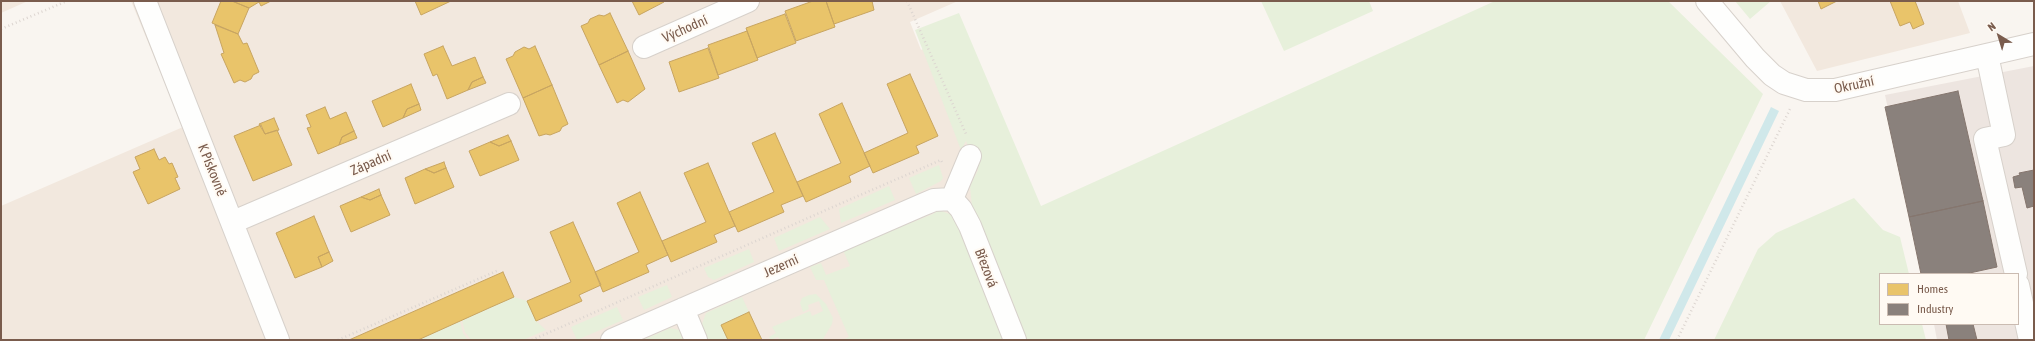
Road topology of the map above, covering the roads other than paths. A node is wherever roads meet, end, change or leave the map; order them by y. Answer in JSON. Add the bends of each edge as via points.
{"nodes":[{"id":1,"x":145,"y":1,"type":"edge"},
{"id":2,"x":748,"y":1,"type":"edge"},
{"id":3,"x":1707,"y":1,"type":"edge"},
{"id":4,"x":2034,"y":44,"type":"edge"},
{"id":5,"x":644,"y":47,"type":"dead end"},
{"id":6,"x":1987,"y":56,"type":"junction"},
{"id":7,"x":509,"y":104,"type":"dead end"},
{"id":8,"x":970,"y":156,"type":"road end"},
{"id":9,"x":952,"y":199,"type":"junction"},
{"id":10,"x":233,"y":222,"type":"junction"},
{"id":11,"x":2016,"y":273,"type":"edge"},
{"id":12,"x":2019,"y":290,"type":"edge"},
{"id":13,"x":683,"y":309,"type":"junction"},
{"id":14,"x":278,"y":340,"type":"edge"},
{"id":15,"x":612,"y":340,"type":"edge"},
{"id":16,"x":696,"y":340,"type":"edge"},
{"id":17,"x":1014,"y":340,"type":"edge"},
{"id":18,"x":2030,"y":340,"type":"edge"}],
"edges":[{"from":1,"to":10,"type":"street","name":"K Pískovně"},
{"from":2,"to":5,"type":"street","name":"Východní"},
{"from":3,"to":6,"type":"street","name":"Okružní","via":[[1769,72],[1784,83],[1806,90],[1835,90]]},
{"from":4,"to":6,"type":"street","name":"Okružní"},
{"from":6,"to":11,"type":"street","via":[[2004,134],[1985,139]]},
{"from":7,"to":10,"type":"street","name":"Západní"},
{"from":8,"to":9,"type":"street"},
{"from":9,"to":13,"type":"street","name":"Jezerní","via":[[934,200]]},
{"from":9,"to":17,"type":"street","name":"Březová","via":[[962,209],[970,226]]},
{"from":10,"to":14,"type":"street","name":"K Pískovně"},
{"from":12,"to":18,"type":"street"},
{"from":13,"to":15,"type":"street","name":"Jezerní"},
{"from":13,"to":16,"type":"street"}]}
